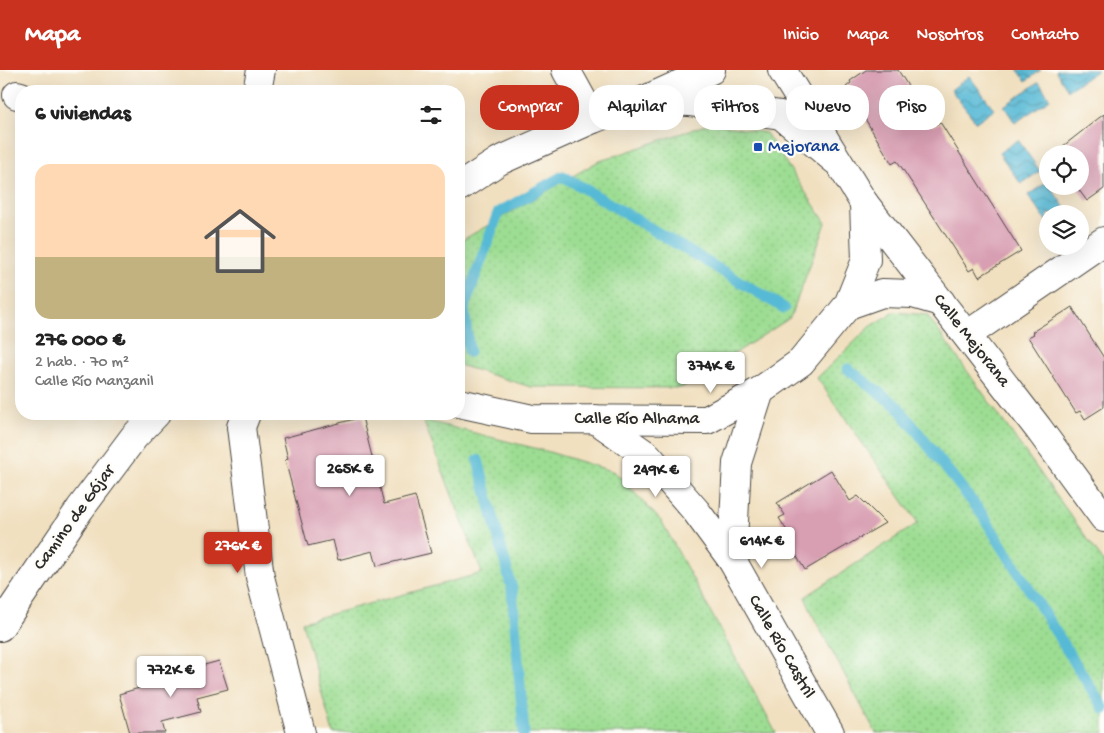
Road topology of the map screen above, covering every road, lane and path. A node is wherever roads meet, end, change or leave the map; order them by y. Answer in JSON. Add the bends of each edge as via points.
{"nodes":[{"id":1,"x":261,"y":70,"type":"edge"},
{"id":2,"x":566,"y":70,"type":"edge"},
{"id":3,"x":711,"y":70,"type":"edge"},
{"id":4,"x":782,"y":70,"type":"edge"},
{"id":5,"x":258,"y":85,"type":"edge"},
{"id":6,"x":678,"y":85,"type":"edge"},
{"id":7,"x":684,"y":102,"type":"edge"},
{"id":8,"x":589,"y":112,"type":"edge"},
{"id":9,"x":589,"y":121,"type":"edge"},
{"id":10,"x":838,"y":163,"type":"junction"},
{"id":11,"x":465,"y":183,"type":"edge"},
{"id":12,"x":864,"y":203,"type":"junction"},
{"id":13,"x":1104,"y":241,"type":"edge"},
{"id":14,"x":941,"y":302,"type":"junction"},
{"id":15,"x":848,"y":305,"type":"junction"},
{"id":16,"x":967,"y":335,"type":"junction"},
{"id":17,"x":760,"y":391,"type":"junction"},
{"id":18,"x":465,"y":404,"type":"edge"},
{"id":19,"x":595,"y":419,"type":"junction"},
{"id":20,"x":150,"y":420,"type":"edge"},
{"id":21,"x":238,"y":420,"type":"edge"},
{"id":22,"x":1104,"y":518,"type":"edge"},
{"id":23,"x":732,"y":560,"type":"junction"},
{"id":24,"x":0,"y":627,"type":"edge"},
{"id":25,"x":301,"y":733,"type":"edge"},
{"id":26,"x":830,"y":733,"type":"edge"}],
"edges":[{"from":1,"to":5,"type":"street"},
{"from":2,"to":8,"type":"street"},
{"from":3,"to":6,"type":"street"},
{"from":4,"to":10,"type":"street","name":"Calle Mejorana"},
{"from":7,"to":10,"type":"street","name":"Calle Mejorana","via":[[782,115]]},
{"from":9,"to":11,"type":"street","via":[[499,162]]},
{"from":10,"to":12,"type":"street","name":"Calle Mejorana"},
{"from":12,"to":14,"type":"street","name":"Calle Mejorana"},
{"from":12,"to":15,"type":"street","name":"Calle Río Alhama","via":[[866,260]]},
{"from":13,"to":16,"type":"street"},
{"from":14,"to":15,"type":"street","via":[[913,294],[882,293]]},
{"from":14,"to":16,"type":"street","name":"Calle Mejorana"},
{"from":15,"to":17,"type":"street","name":"Calle Río Alhama","via":[[801,362]]},
{"from":16,"to":22,"type":"street","name":"Calle Mejorana"},
{"from":17,"to":19,"type":"street","name":"Calle Río Alhama","via":[[707,420]]},
{"from":17,"to":23,"type":"street","via":[[737,463]]},
{"from":18,"to":19,"type":"street","name":"Calle Río Alhama","via":[[532,419]]},
{"from":19,"to":23,"type":"street","name":"Calle Río Castril","via":[[648,456],[696,511]]},
{"from":20,"to":24,"type":"street","name":"Camino de Gójar","via":[[80,508]]},
{"from":21,"to":25,"type":"street","via":[[260,577]]},
{"from":23,"to":26,"type":"street","name":"Calle Río Castril"}]}
